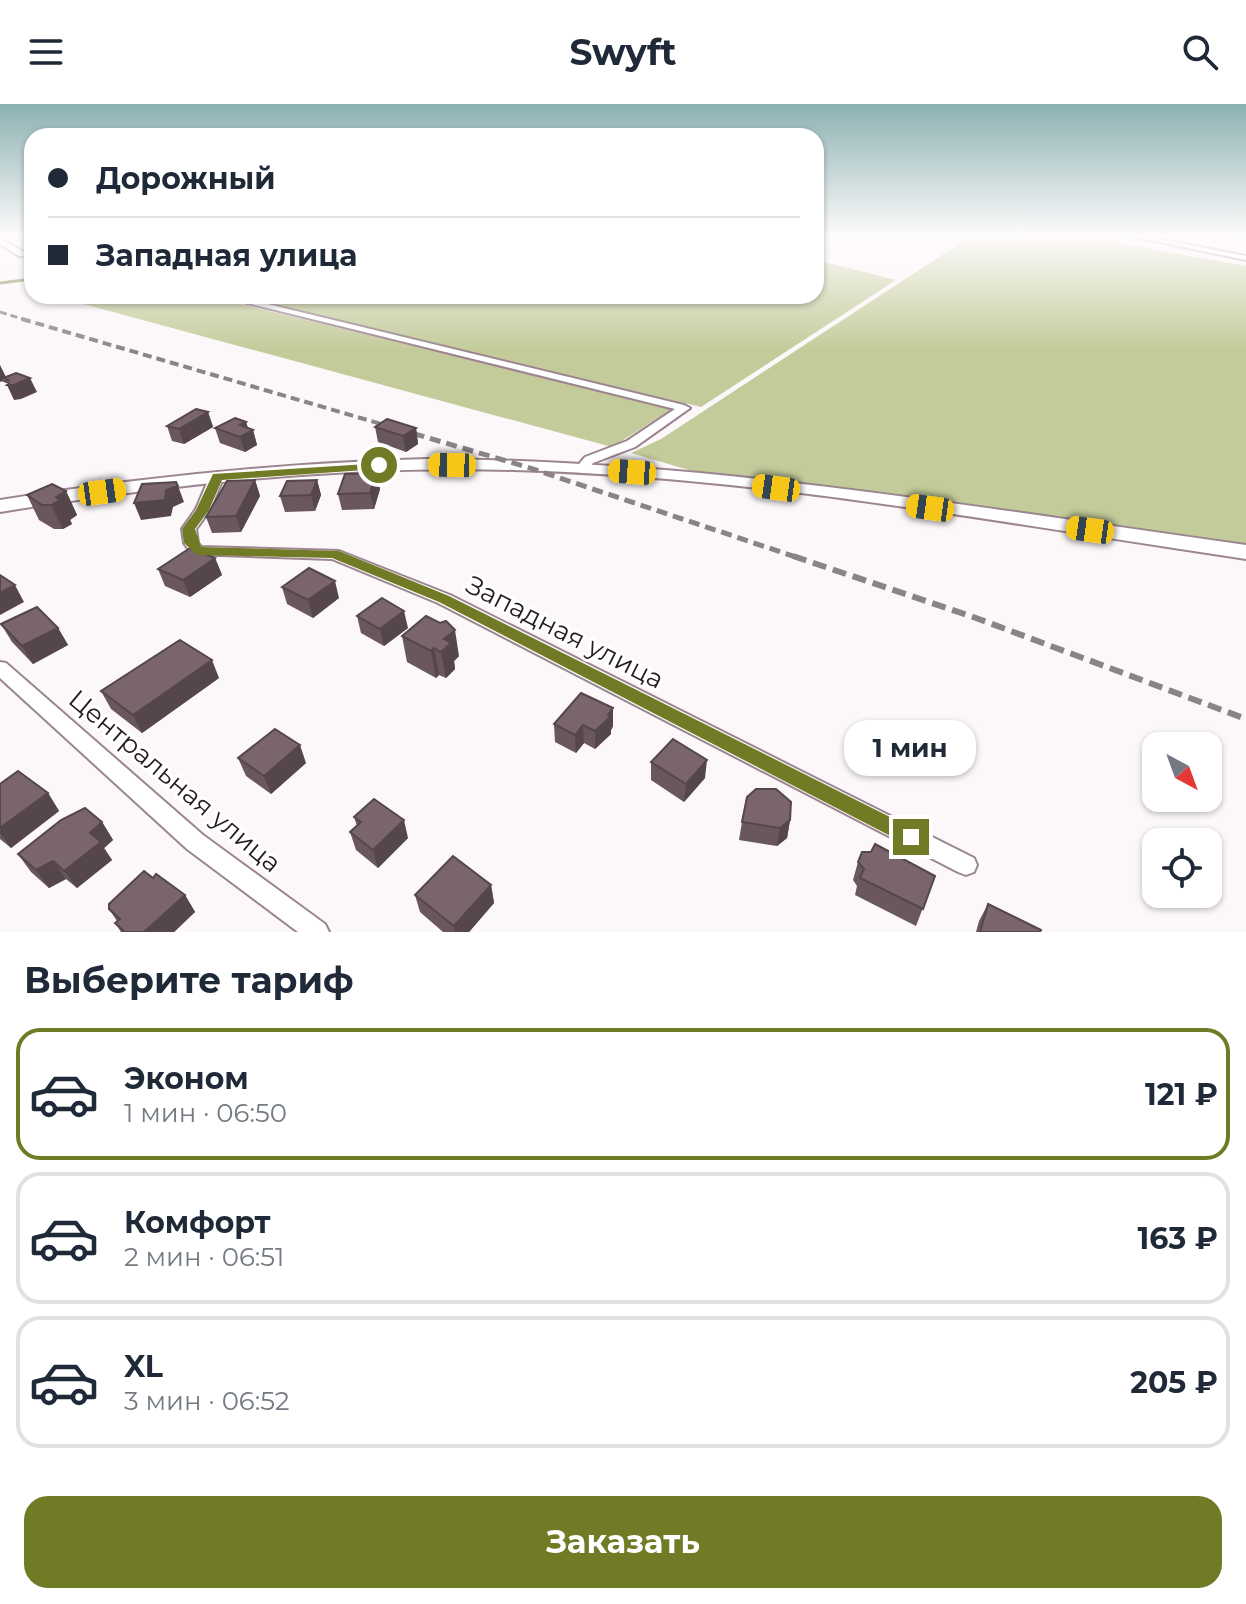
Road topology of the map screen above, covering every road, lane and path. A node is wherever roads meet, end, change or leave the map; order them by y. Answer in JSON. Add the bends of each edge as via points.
{"nodes":[{"id":1,"x":256,"y":304,"type":"edge"},
{"id":2,"x":581,"y":469,"type":"junction"},
{"id":3,"x":217,"y":476,"type":"junction"},
{"id":4,"x":0,"y":506,"type":"edge"},
{"id":5,"x":1246,"y":552,"type":"edge"},
{"id":6,"x":0,"y":668,"type":"edge"},
{"id":7,"x":966,"y":865,"type":"dead end"},
{"id":8,"x":317,"y":932,"type":"edge"}],
"edges":[{"from":1,"to":2,"type":"street","via":[[684,408]]},
{"from":2,"to":3,"type":"street","via":[[379,465]]},
{"from":2,"to":5,"type":"street","via":[[683,475]]},
{"from":3,"to":4,"type":"street"},
{"from":3,"to":7,"type":"street","name":"Западная улица","via":[[189,529],[197,551],[334,554],[444,599]]},
{"from":6,"to":8,"type":"street","name":"Центральная улица","via":[[195,842]]}]}
